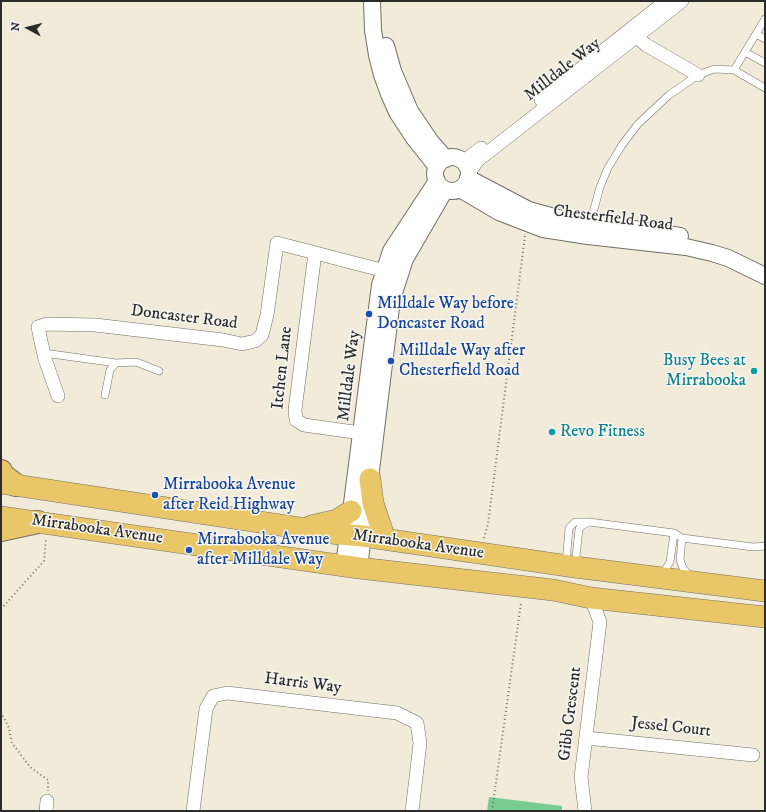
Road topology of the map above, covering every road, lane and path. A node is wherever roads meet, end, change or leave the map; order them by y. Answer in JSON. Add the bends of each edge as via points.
{"nodes":[{"id":1,"x":372,"y":1,"type":"edge"},
{"id":2,"x":382,"y":1,"type":"edge"},
{"id":3,"x":682,"y":1,"type":"edge"},
{"id":4,"x":662,"y":5,"type":"edge"},
{"id":5,"x":765,"y":18,"type":"edge"},
{"id":6,"x":634,"y":32,"type":"junction"},
{"id":7,"x":756,"y":34,"type":"junction"},
{"id":8,"x":765,"y":39,"type":"edge"},
{"id":9,"x":745,"y":52,"type":"junction"},
{"id":10,"x":765,"y":63,"type":"edge"},
{"id":11,"x":734,"y":70,"type":"junction"},
{"id":12,"x":698,"y":75,"type":"junction"},
{"id":13,"x":765,"y":88,"type":"edge"},
{"id":14,"x":395,"y":93,"type":"junction"},
{"id":15,"x":453,"y":175,"type":"junction"},
{"id":16,"x":589,"y":230,"type":"junction"},
{"id":17,"x":526,"y":232,"type":"dead end"},
{"id":18,"x":315,"y":253,"type":"junction"},
{"id":19,"x":765,"y":267,"type":"edge"},
{"id":20,"x":385,"y":271,"type":"junction"},
{"id":21,"x":765,"y":276,"type":"edge"},
{"id":22,"x":44,"y":353,"type":"junction"},
{"id":23,"x":116,"y":363,"type":"junction"},
{"id":24,"x":159,"y":371,"type":"dead end"},
{"id":25,"x":105,"y":395,"type":"dead end"},
{"id":26,"x":58,"y":396,"type":"dead end"},
{"id":27,"x":361,"y":432,"type":"junction"},
{"id":28,"x":370,"y":479,"type":"junction"},
{"id":29,"x":6,"y":480,"type":"edge"},
{"id":30,"x":132,"y":503,"type":"junction"},
{"id":31,"x":351,"y":511,"type":"junction"},
{"id":32,"x":1,"y":517,"type":"edge"},
{"id":33,"x":297,"y":528,"type":"junction"},
{"id":34,"x":42,"y":529,"type":"junction"},
{"id":35,"x":1,"y":530,"type":"edge"},
{"id":36,"x":674,"y":533,"type":"junction"},
{"id":37,"x":356,"y":536,"type":"junction"},
{"id":38,"x":484,"y":538,"type":"dead end"},
{"id":39,"x":682,"y":538,"type":"junction"},
{"id":40,"x":385,"y":539,"type":"junction"},
{"id":41,"x":202,"y":546,"type":"junction"},
{"id":42,"x":765,"y":546,"type":"edge"},
{"id":43,"x":570,"y":566,"type":"junction"},
{"id":44,"x":352,"y":567,"type":"junction"},
{"id":45,"x":666,"y":573,"type":"junction"},
{"id":46,"x":695,"y":582,"type":"junction"},
{"id":47,"x":552,"y":590,"type":"junction"},
{"id":48,"x":765,"y":591,"type":"edge"},
{"id":49,"x":591,"y":598,"type":"junction"},
{"id":50,"x":521,"y":599,"type":"dead end"},
{"id":51,"x":620,"y":601,"type":"junction"},
{"id":52,"x":1,"y":609,"type":"edge"},
{"id":53,"x":756,"y":616,"type":"edge"},
{"id":54,"x":600,"y":622,"type":"junction"},
{"id":55,"x":1,"y":712,"type":"edge"},
{"id":56,"x":586,"y":738,"type":"junction"},
{"id":57,"x":753,"y":755,"type":"dead end"},
{"id":58,"x":46,"y":806,"type":"edge"},
{"id":59,"x":193,"y":811,"type":"edge"},
{"id":60,"x":412,"y":811,"type":"edge"},
{"id":61,"x":492,"y":811,"type":"edge"},
{"id":62,"x":585,"y":811,"type":"edge"}],
"edges":[{"from":1,"to":14,"type":"street","name":"Chesterfield Road","via":[[373,30],[382,75]]},
{"from":2,"to":14,"type":"street","name":"Chesterfield Road","via":[[383,32]]},
{"from":3,"to":4,"type":"street","name":"Milldale Way"},
{"from":4,"to":6,"type":"street","name":"Milldale Way"},
{"from":5,"to":7,"type":"lane"},
{"from":6,"to":12,"type":"street","via":[[646,45]]},
{"from":6,"to":15,"type":"street","name":"Milldale Way"},
{"from":7,"to":8,"type":"lane"},
{"from":7,"to":9,"type":"lane"},
{"from":9,"to":10,"type":"lane"},
{"from":9,"to":11,"type":"lane"},
{"from":11,"to":12,"type":"lane","via":[[714,70]]},
{"from":11,"to":13,"type":"lane"},
{"from":12,"to":16,"type":"lane","via":[[669,95],[638,124],[622,144],[600,187]]},
{"from":14,"to":15,"type":"street","name":"Chesterfield Road","via":[[397,112],[414,138]]},
{"from":15,"to":16,"type":"street","name":"Chesterfield Road","via":[[529,210],[572,222]]},
{"from":15,"to":20,"type":"street","name":"Milldale Way","via":[[391,251]]},
{"from":15,"to":28,"type":"street","name":"Milldale Way","via":[[405,259],[392,299]]},
{"from":16,"to":19,"type":"street","name":"Chesterfield Road","via":[[657,232],[701,241],[729,249]]},
{"from":16,"to":21,"type":"street","name":"Chesterfield Road","via":[[712,253]]},
{"from":17,"to":38,"type":"path","via":[[488,524]]},
{"from":18,"to":20,"type":"street","name":"Doncaster Road"},
{"from":18,"to":22,"type":"street","name":"Doncaster Road","via":[[277,243],[262,335],[255,341],[242,344],[95,325],[47,324],[38,327]]},
{"from":18,"to":27,"type":"street","name":"Itchen Lane","via":[[295,410],[296,420],[304,425]]},
{"from":20,"to":27,"type":"street","name":"Milldale Way","via":[[380,285]]},
{"from":22,"to":23,"type":"lane"},
{"from":22,"to":26,"type":"street","name":"Doncaster Road"},
{"from":23,"to":24,"type":"lane","via":[[136,362]]},
{"from":23,"to":25,"type":"lane","via":[[110,370]]},
{"from":27,"to":31,"type":"street","name":"Milldale Way"},
{"from":28,"to":37,"type":"street","name":"Milldale Way"},
{"from":28,"to":40,"type":"main road","via":[[373,503]]},
{"from":29,"to":30,"type":"main road","name":"Mirrabooka Avenue"},
{"from":30,"to":33,"type":"main road","name":"Mirrabooka Avenue"},
{"from":30,"to":41,"type":"main road","via":[[129,518],[134,528]]},
{"from":31,"to":33,"type":"main road","via":[[336,521]]},
{"from":31,"to":37,"type":"street","name":"Milldale Way"},
{"from":32,"to":34,"type":"main road","name":"Mirrabooka Avenue"},
{"from":33,"to":37,"type":"main road","name":"Mirrabooka Avenue"},
{"from":34,"to":35,"type":"highway"},
{"from":34,"to":41,"type":"main road","name":"Mirrabooka Avenue"},
{"from":34,"to":52,"type":"path","via":[[44,561]]},
{"from":36,"to":39,"type":"lane"},
{"from":36,"to":43,"type":"lane","via":[[575,522],[570,528]]},
{"from":36,"to":45,"type":"lane"},
{"from":37,"to":40,"type":"main road","name":"Mirrabooka Avenue"},
{"from":37,"to":44,"type":"street","name":"Milldale Way"},
{"from":39,"to":42,"type":"lane","via":[[754,547]]},
{"from":39,"to":46,"type":"lane","via":[[680,560],[683,568]]},
{"from":40,"to":43,"type":"main road","name":"Mirrabooka Avenue"},
{"from":41,"to":44,"type":"main road","name":"Mirrabooka Avenue"},
{"from":43,"to":45,"type":"main road","name":"Mirrabooka Avenue"},
{"from":43,"to":47,"type":"main road","via":[[573,574]]},
{"from":44,"to":47,"type":"main road","name":"Mirrabooka Avenue"},
{"from":45,"to":46,"type":"main road","name":"Mirrabooka Avenue"},
{"from":45,"to":53,"type":"main road","via":[[672,586],[683,598],[720,604]]},
{"from":46,"to":48,"type":"main road","name":"Mirrabooka Avenue"},
{"from":47,"to":49,"type":"main road","name":"Mirrabooka Avenue"},
{"from":49,"to":51,"type":"main road","name":"Mirrabooka Avenue"},
{"from":49,"to":54,"type":"street","name":"Gibb Crescent"},
{"from":50,"to":61,"type":"path"},
{"from":51,"to":53,"type":"main road","name":"Mirrabooka Avenue"},
{"from":51,"to":54,"type":"street"},
{"from":54,"to":56,"type":"street","name":"Gibb Crescent"},
{"from":55,"to":58,"type":"path","via":[[9,728],[12,743],[30,767],[48,780]]},
{"from":56,"to":57,"type":"street","name":"Jessel Court"},
{"from":56,"to":62,"type":"street","name":"Gibb Crescent","via":[[581,777]]},
{"from":59,"to":60,"type":"street","name":"Harris Way","via":[[206,709],[213,696],[227,693],[397,713],[417,723],[420,743]]}]}
